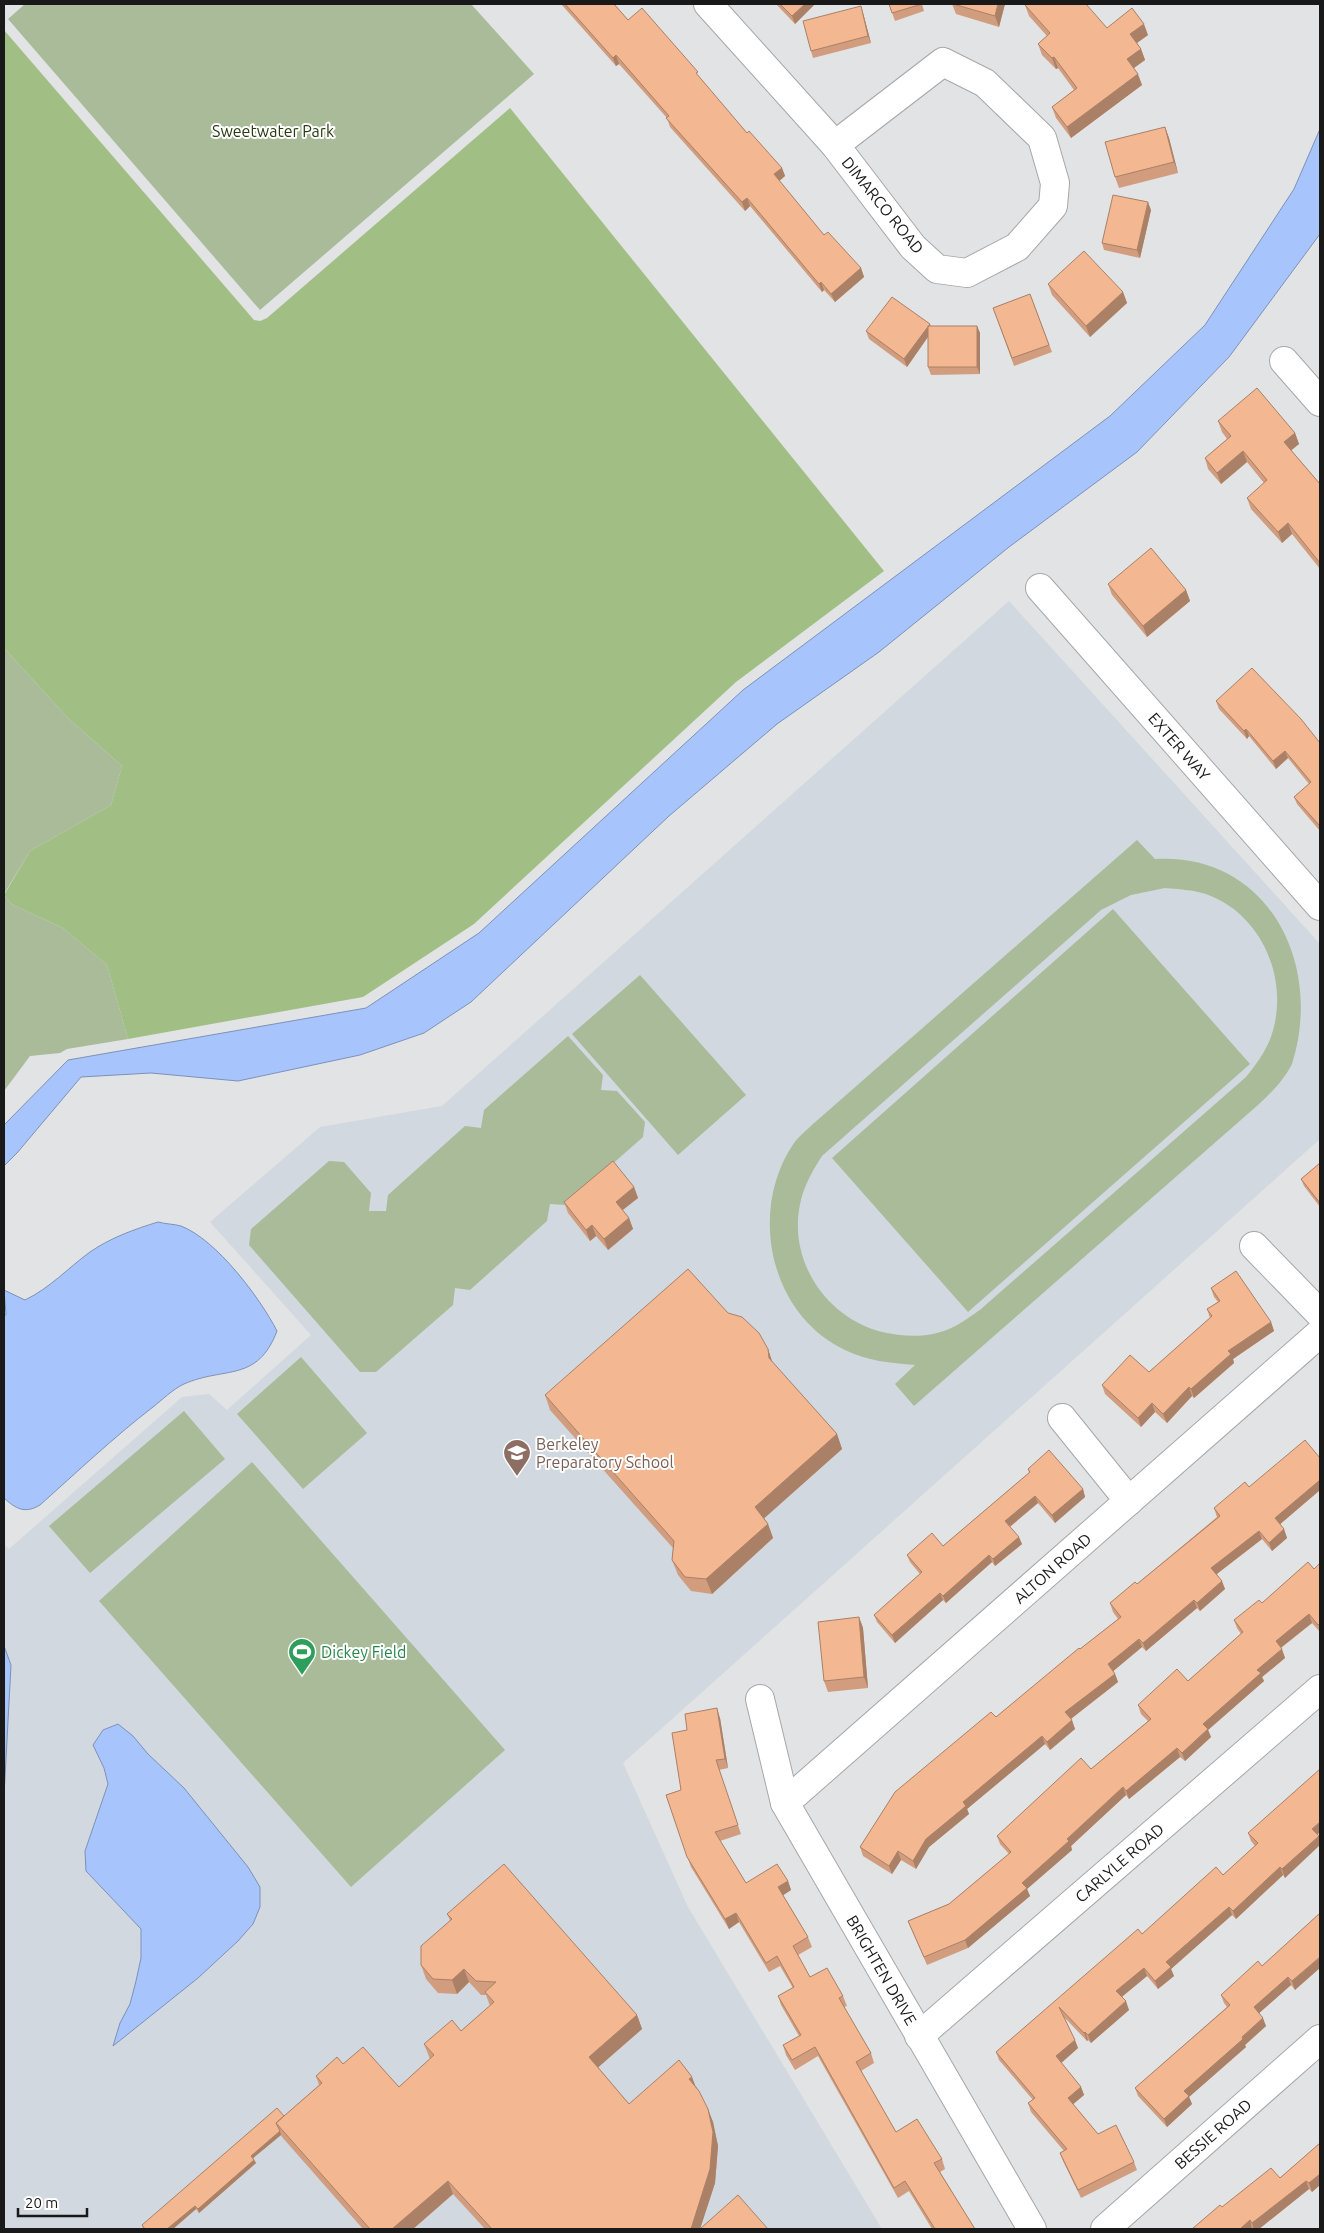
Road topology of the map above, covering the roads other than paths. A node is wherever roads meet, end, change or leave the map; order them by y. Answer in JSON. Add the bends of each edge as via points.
{"nodes":[{"id":1,"x":708,"y":4,"type":"edge"},
{"id":2,"x":835,"y":145,"type":"junction"},
{"id":3,"x":1284,"y":361,"type":"dead end"},
{"id":4,"x":1320,"y":402,"type":"edge"},
{"id":5,"x":1040,"y":588,"type":"dead end"},
{"id":6,"x":1320,"y":906,"type":"edge"},
{"id":7,"x":1254,"y":1246,"type":"dead end"},
{"id":8,"x":1320,"y":1314,"type":"edge"},
{"id":9,"x":1320,"y":1333,"type":"edge"},
{"id":10,"x":1062,"y":1418,"type":"dead end"},
{"id":11,"x":1129,"y":1501,"type":"junction"},
{"id":12,"x":1320,"y":1689,"type":"edge"},
{"id":13,"x":760,"y":1698,"type":"dead end"},
{"id":14,"x":785,"y":1803,"type":"junction"},
{"id":15,"x":919,"y":2036,"type":"junction"},
{"id":16,"x":1320,"y":2038,"type":"edge"},
{"id":17,"x":1032,"y":2229,"type":"edge"},
{"id":18,"x":1105,"y":2229,"type":"edge"}],
"edges":[{"from":1,"to":2,"type":"street","name":"DIMARCO ROAD"},
{"from":2,"to":2,"type":"street","name":"DIMARCO ROAD","via":[[913,247],[937,269],[967,273],[1017,247],[1052,206],[1055,183],[1042,138],[985,84],[944,62]]},
{"from":3,"to":4,"type":"street"},
{"from":5,"to":6,"type":"street","name":"EXTER WAY"},
{"from":7,"to":8,"type":"street"},
{"from":9,"to":11,"type":"street","name":"ALTON ROAD"},
{"from":10,"to":11,"type":"street"},
{"from":11,"to":14,"type":"street","name":"ALTON ROAD"},
{"from":12,"to":15,"type":"street","name":"CARLYLE ROAD"},
{"from":13,"to":14,"type":"street","name":"BRIGHTEN DRIVE"},
{"from":14,"to":15,"type":"street","name":"BRIGHTEN DRIVE"},
{"from":15,"to":17,"type":"street","name":"BRIGHTEN DRIVE"},
{"from":16,"to":18,"type":"street","name":"BESSIE ROAD"}]}
